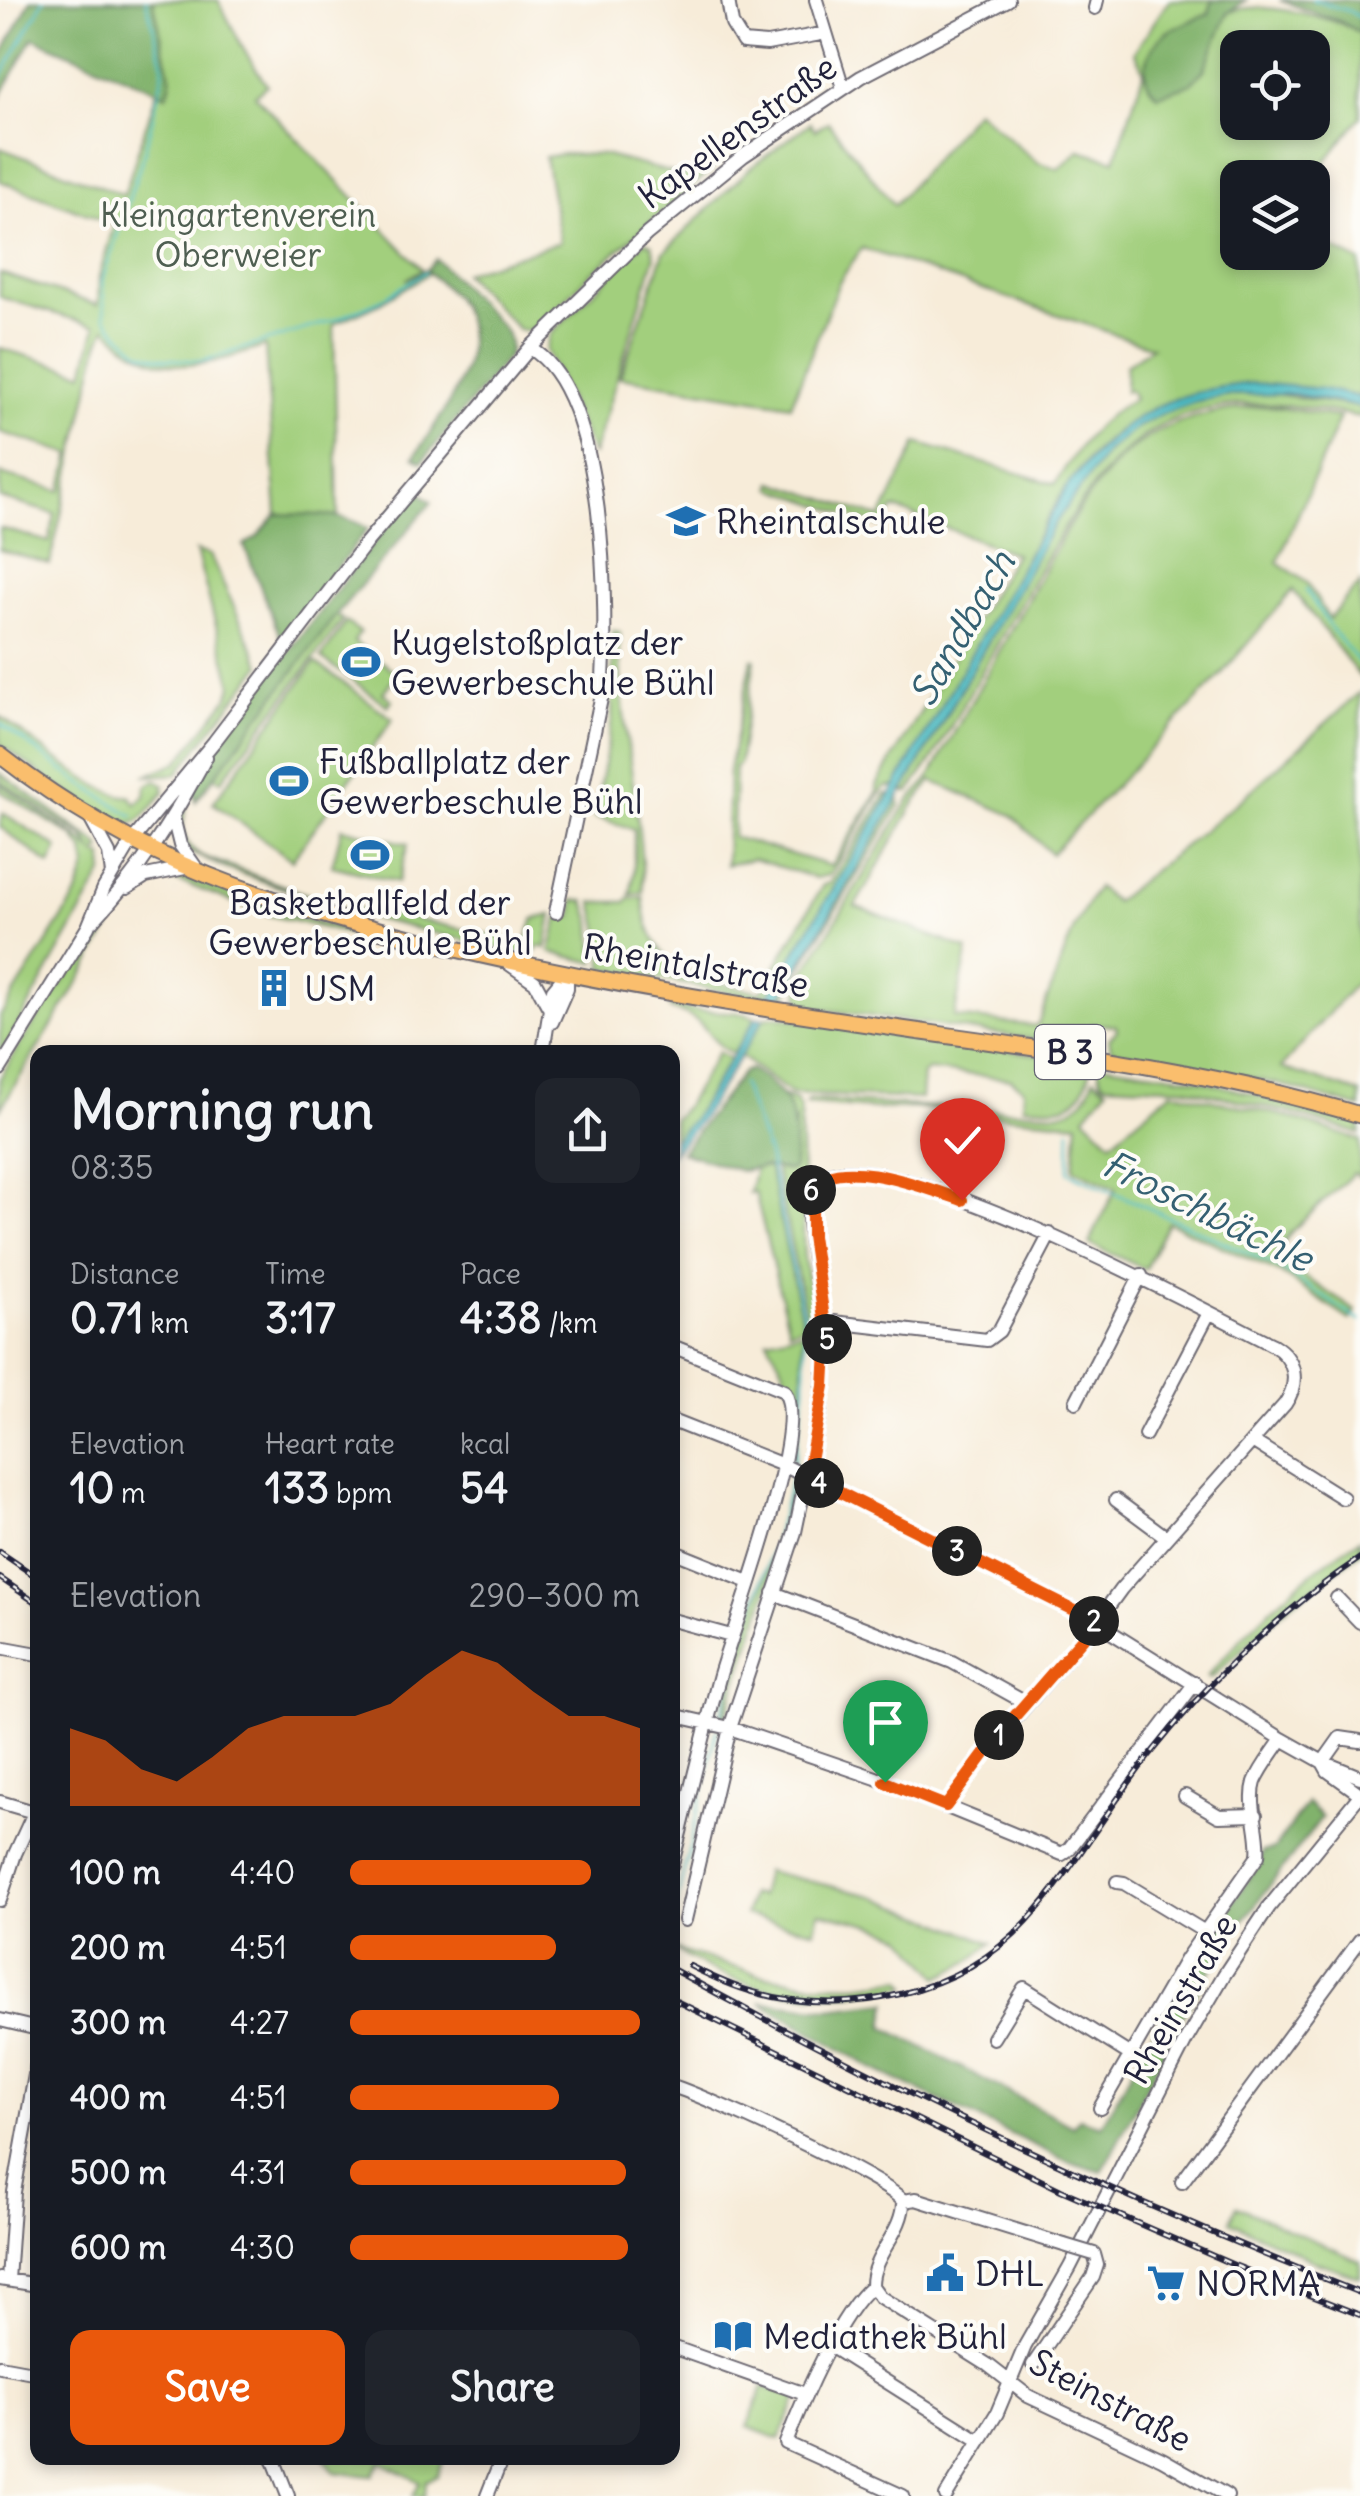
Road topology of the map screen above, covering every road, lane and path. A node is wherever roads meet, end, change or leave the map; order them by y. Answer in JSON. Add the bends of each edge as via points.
{"nodes":[{"id":1,"x":728,"y":0,"type":"edge"},
{"id":2,"x":816,"y":0,"type":"edge"},
{"id":3,"x":1008,"y":0,"type":"edge"},
{"id":4,"x":826,"y":34,"type":"junction"},
{"id":5,"x":842,"y":88,"type":"junction"},
{"id":6,"x":530,"y":348,"type":"junction"},
{"id":7,"x":214,"y":742,"type":"junction"},
{"id":8,"x":0,"y":754,"type":"edge"},
{"id":9,"x":174,"y":816,"type":"junction"},
{"id":10,"x":90,"y":818,"type":"junction"},
{"id":11,"x":132,"y":842,"type":"junction"},
{"id":12,"x":151,"y":851,"type":"junction"},
{"id":13,"x":185,"y":868,"type":"junction"},
{"id":14,"x":112,"y":874,"type":"junction"},
{"id":15,"x":202,"y":875,"type":"junction"},
{"id":16,"x":120,"y":892,"type":"junction"},
{"id":17,"x":556,"y":912,"type":"dead end"},
{"id":18,"x":88,"y":927,"type":"junction"},
{"id":19,"x":504,"y":960,"type":"junction"},
{"id":20,"x":567,"y":973,"type":"junction"},
{"id":21,"x":549,"y":1008,"type":"junction"},
{"id":22,"x":550,"y":1027,"type":"junction"},
{"id":23,"x":545,"y":1045,"type":"edge"},
{"id":24,"x":0,"y":1068,"type":"edge"},
{"id":25,"x":1360,"y":1115,"type":"edge"},
{"id":26,"x":1050,"y":1234,"type":"junction"},
{"id":27,"x":1141,"y":1276,"type":"junction"},
{"id":28,"x":1210,"y":1313,"type":"junction"},
{"id":29,"x":829,"y":1324,"type":"junction"},
{"id":30,"x":680,"y":1349,"type":"edge"},
{"id":31,"x":1076,"y":1402,"type":"dead end"},
{"id":32,"x":680,"y":1424,"type":"edge"},
{"id":33,"x":1145,"y":1435,"type":"dead end"},
{"id":34,"x":1252,"y":1441,"type":"junction"},
{"id":35,"x":786,"y":1466,"type":"junction"},
{"id":36,"x":804,"y":1475,"type":"junction"},
{"id":37,"x":1343,"y":1498,"type":"dead end"},
{"id":38,"x":1116,"y":1500,"type":"dead end"},
{"id":39,"x":1166,"y":1537,"type":"junction"},
{"id":40,"x":680,"y":1553,"type":"edge"},
{"id":41,"x":749,"y":1582,"type":"junction"},
{"id":42,"x":774,"y":1594,"type":"junction"},
{"id":43,"x":1337,"y":1598,"type":"dead end"},
{"id":44,"x":680,"y":1622,"type":"edge"},
{"id":45,"x":1097,"y":1622,"type":"junction"},
{"id":46,"x":1360,"y":1622,"type":"edge"},
{"id":47,"x":731,"y":1636,"type":"junction"},
{"id":48,"x":0,"y":1647,"type":"edge"},
{"id":49,"x":30,"y":1653,"type":"edge"},
{"id":50,"x":1195,"y":1683,"type":"junction"},
{"id":51,"x":1026,"y":1703,"type":"junction"},
{"id":52,"x":680,"y":1717,"type":"edge"},
{"id":53,"x":718,"y":1725,"type":"junction"},
{"id":54,"x":1282,"y":1739,"type":"junction"},
{"id":55,"x":1360,"y":1740,"type":"edge"},
{"id":56,"x":1322,"y":1762,"type":"junction"},
{"id":57,"x":1360,"y":1778,"type":"edge"},
{"id":58,"x":1360,"y":1794,"type":"edge"},
{"id":59,"x":1185,"y":1796,"type":"dead end"},
{"id":60,"x":0,"y":1802,"type":"edge"},
{"id":61,"x":946,"y":1806,"type":"junction"},
{"id":62,"x":30,"y":1807,"type":"edge"},
{"id":63,"x":1256,"y":1815,"type":"junction"},
{"id":64,"x":30,"y":1821,"type":"edge"},
{"id":65,"x":680,"y":1840,"type":"edge"},
{"id":66,"x":1117,"y":1882,"type":"dead end"},
{"id":67,"x":0,"y":1900,"type":"edge"},
{"id":68,"x":685,"y":1920,"type":"dead end"},
{"id":69,"x":1204,"y":1932,"type":"junction"},
{"id":70,"x":1360,"y":1940,"type":"edge"},
{"id":71,"x":0,"y":2020,"type":"edge"},
{"id":72,"x":30,"y":2026,"type":"edge"},
{"id":73,"x":993,"y":2038,"type":"dead end"},
{"id":74,"x":1132,"y":2056,"type":"junction"},
{"id":75,"x":680,"y":2094,"type":"edge"},
{"id":76,"x":30,"y":2103,"type":"edge"},
{"id":77,"x":1100,"y":2108,"type":"dead end"},
{"id":78,"x":1182,"y":2182,"type":"dead end"},
{"id":79,"x":898,"y":2196,"type":"junction"},
{"id":80,"x":4,"y":2280,"type":"edge"},
{"id":81,"x":30,"y":2284,"type":"edge"},
{"id":82,"x":872,"y":2286,"type":"junction"},
{"id":83,"x":830,"y":2346,"type":"junction"},
{"id":84,"x":680,"y":2351,"type":"edge"},
{"id":85,"x":0,"y":2366,"type":"edge"},
{"id":86,"x":1033,"y":2366,"type":"dead end"},
{"id":87,"x":30,"y":2371,"type":"edge"},
{"id":88,"x":1010,"y":2382,"type":"junction"},
{"id":89,"x":804,"y":2394,"type":"junction"},
{"id":90,"x":980,"y":2441,"type":"junction"},
{"id":91,"x":276,"y":2465,"type":"edge"},
{"id":92,"x":499,"y":2465,"type":"edge"},
{"id":93,"x":1201,"y":2490,"type":"edge"},
{"id":94,"x":288,"y":2496,"type":"edge"},
{"id":95,"x":487,"y":2496,"type":"edge"},
{"id":96,"x":903,"y":2496,"type":"edge"},
{"id":97,"x":946,"y":2496,"type":"edge"},
{"id":98,"x":1227,"y":2496,"type":"edge"}],
"edges":[{"from":1,"to":4,"type":"street","via":[[737,37],[749,44]]},
{"from":2,"to":4,"type":"street"},
{"from":3,"to":5,"type":"street","name":"Kapellenstraße"},
{"from":4,"to":5,"type":"street"},
{"from":5,"to":6,"type":"street","name":"Kapellenstraße","via":[[694,195]]},
{"from":6,"to":7,"type":"street","name":"Kapellenstraße","via":[[366,543]]},
{"from":6,"to":17,"type":"street","via":[[542,355],[578,417],[602,568],[602,694]]},
{"from":7,"to":9,"type":"street"},
{"from":7,"to":11,"type":"street"},
{"from":8,"to":10,"type":"main road","name":"Rheintalstraße","number":"B 3"},
{"from":9,"to":12,"type":"street"},
{"from":9,"to":15,"type":"street","via":[[180,844]]},
{"from":10,"to":11,"type":"main road","name":"Rheintalstraße","number":"B 3"},
{"from":10,"to":14,"type":"street"},
{"from":11,"to":12,"type":"main road","name":"Rheintalstraße","number":"B 3"},
{"from":11,"to":14,"type":"street"},
{"from":12,"to":13,"type":"main road","name":"Rheintalstraße","number":"B 3"},
{"from":12,"to":16,"type":"street"},
{"from":13,"to":15,"type":"main road","name":"Rheintalstraße","number":"B 3"},
{"from":13,"to":16,"type":"street","via":[[146,876]]},
{"from":14,"to":18,"type":"street"},
{"from":15,"to":19,"type":"main road","name":"Rheintalstraße","number":"B 3","via":[[293,907]]},
{"from":16,"to":18,"type":"street"},
{"from":18,"to":24,"type":"street"},
{"from":19,"to":20,"type":"main road","name":"Rheintalstraße","number":"B 3"},
{"from":19,"to":21,"type":"street","via":[[535,982]]},
{"from":20,"to":21,"type":"street"},
{"from":20,"to":22,"type":"street"},
{"from":20,"to":25,"type":"main road","name":"Rheintalstraße","number":"B 3","via":[[1198,1073]]},
{"from":21,"to":22,"type":"street"},
{"from":22,"to":23,"type":"street"},
{"from":26,"to":27,"type":"street"},
{"from":26,"to":29,"type":"street","via":[[999,1331],[987,1340]]},
{"from":26,"to":29,"type":"street","via":[[884,1176],[825,1176],[812,1188],[812,1236]]},
{"from":27,"to":28,"type":"street"},
{"from":27,"to":31,"type":"street"},
{"from":28,"to":33,"type":"street"},
{"from":28,"to":34,"type":"street","via":[[1281,1350],[1293,1366],[1290,1396]]},
{"from":29,"to":36,"type":"street","via":[[824,1386]]},
{"from":30,"to":35,"type":"street","via":[[788,1396]]},
{"from":32,"to":35,"type":"street"},
{"from":34,"to":37,"type":"street"},
{"from":34,"to":39,"type":"street"},
{"from":35,"to":36,"type":"street"},
{"from":35,"to":41,"type":"street"},
{"from":36,"to":42,"type":"street","via":[[795,1532]]},
{"from":36,"to":45,"type":"street"},
{"from":38,"to":39,"type":"street"},
{"from":39,"to":45,"type":"street"},
{"from":40,"to":41,"type":"street"},
{"from":41,"to":47,"type":"street"},
{"from":42,"to":51,"type":"street","via":[[952,1662]]},
{"from":42,"to":53,"type":"street"},
{"from":43,"to":46,"type":"street"},
{"from":44,"to":47,"type":"street"},
{"from":45,"to":50,"type":"street"},
{"from":45,"to":51,"type":"street"},
{"from":47,"to":53,"type":"street"},
{"from":48,"to":49,"type":"street"},
{"from":50,"to":54,"type":"street"},
{"from":50,"to":61,"type":"street","via":[[1062,1854]]},
{"from":51,"to":61,"type":"street"},
{"from":52,"to":53,"type":"street"},
{"from":53,"to":61,"type":"street"},
{"from":53,"to":65,"type":"street"},
{"from":53,"to":68,"type":"street"},
{"from":54,"to":56,"type":"street"},
{"from":54,"to":63,"type":"street","via":[[1256,1780]]},
{"from":55,"to":56,"type":"street","via":[[1340,1738]]},
{"from":56,"to":57,"type":"street"},
{"from":56,"to":58,"type":"street"},
{"from":58,"to":88,"type":"street","name":"Rheinstraße","via":[[1224,1974]]},
{"from":59,"to":63,"type":"street","via":[[1219,1816]]},
{"from":60,"to":62,"type":"street"},
{"from":63,"to":69,"type":"street","via":[[1258,1856]]},
{"from":64,"to":67,"type":"street"},
{"from":66,"to":69,"type":"street"},
{"from":69,"to":74,"type":"street"},
{"from":70,"to":78,"type":"street"},
{"from":71,"to":72,"type":"street"},
{"from":73,"to":74,"type":"street","via":[[1024,1988]]},
{"from":74,"to":77,"type":"street"},
{"from":75,"to":79,"type":"street"},
{"from":76,"to":80,"type":"street"},
{"from":79,"to":82,"type":"street","via":[[901,2218]]},
{"from":79,"to":86,"type":"street","bridge":true,"via":[[1094,2254],[1093,2277]]},
{"from":80,"to":81,"type":"street"},
{"from":82,"to":83,"type":"street"},
{"from":82,"to":88,"type":"street","name":"Steinstraße","via":[[880,2298]]},
{"from":83,"to":89,"type":"street"},
{"from":83,"to":90,"type":"street"},
{"from":84,"to":89,"type":"street"},
{"from":85,"to":87,"type":"street"},
{"from":88,"to":90,"type":"street","name":"Rheinstraße"},
{"from":88,"to":93,"type":"street","name":"Steinstraße"},
{"from":89,"to":96,"type":"street","via":[[786,2443]]},
{"from":90,"to":97,"type":"street","name":"Rheinstraße"},
{"from":91,"to":94,"type":"street"},
{"from":92,"to":95,"type":"street"},
{"from":93,"to":98,"type":"street","name":"Steinstraße"}]}
